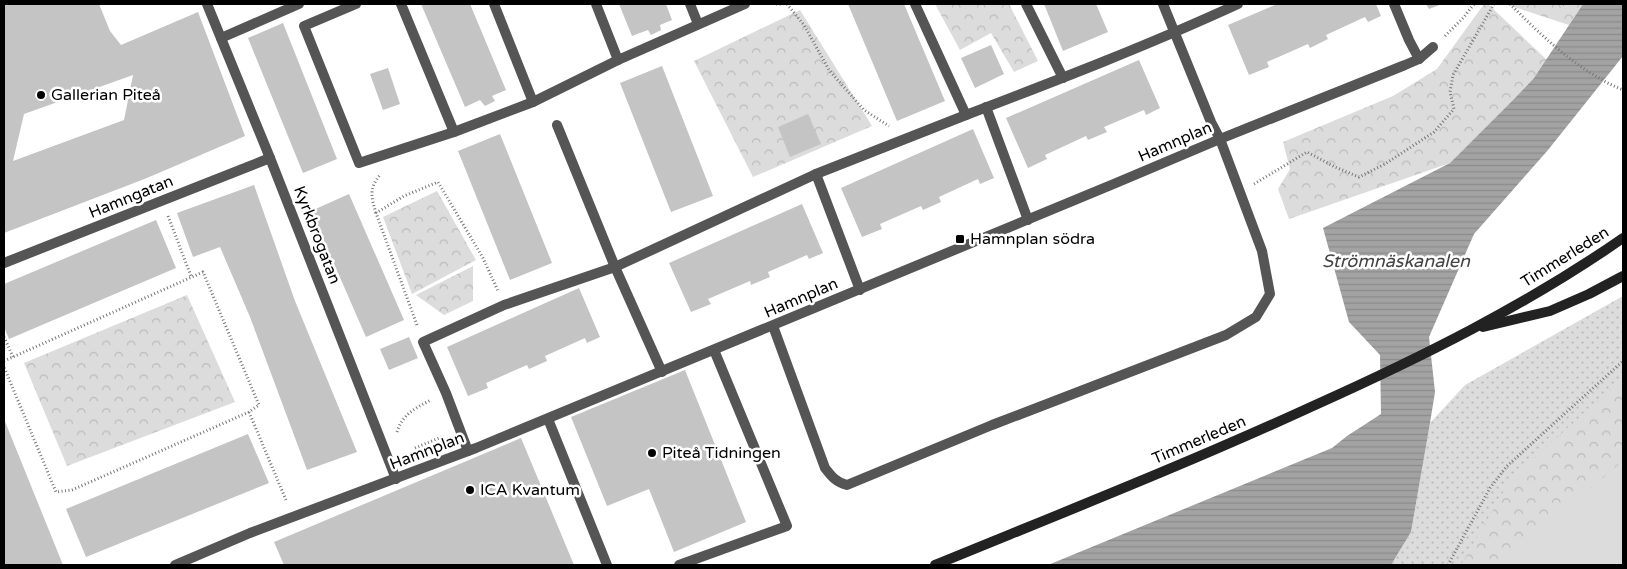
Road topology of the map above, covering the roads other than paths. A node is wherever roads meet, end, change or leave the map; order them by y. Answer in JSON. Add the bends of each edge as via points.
{"nodes":[{"id":1,"x":207,"y":4,"type":"edge"},
{"id":2,"x":299,"y":4,"type":"edge"},
{"id":3,"x":356,"y":4,"type":"edge"},
{"id":4,"x":401,"y":4,"type":"edge"},
{"id":5,"x":494,"y":4,"type":"edge"},
{"id":6,"x":596,"y":4,"type":"edge"},
{"id":7,"x":690,"y":4,"type":"edge"},
{"id":8,"x":745,"y":4,"type":"edge"},
{"id":9,"x":916,"y":4,"type":"edge"},
{"id":10,"x":1026,"y":4,"type":"edge"},
{"id":11,"x":1163,"y":4,"type":"edge"},
{"id":12,"x":1238,"y":4,"type":"edge"},
{"id":13,"x":1394,"y":4,"type":"edge"},
{"id":14,"x":698,"y":24,"type":"junction"},
{"id":15,"x":1174,"y":33,"type":"junction"},
{"id":16,"x":221,"y":38,"type":"junction"},
{"id":17,"x":1433,"y":47,"type":"road end"},
{"id":18,"x":1419,"y":59,"type":"junction"},
{"id":19,"x":618,"y":60,"type":"junction"},
{"id":20,"x":1063,"y":78,"type":"junction"},
{"id":21,"x":534,"y":102,"type":"junction"},
{"id":22,"x":986,"y":107,"type":"junction"},
{"id":23,"x":966,"y":114,"type":"junction"},
{"id":24,"x":557,"y":125,"type":"dead end"},
{"id":25,"x":454,"y":132,"type":"junction"},
{"id":26,"x":1220,"y":139,"type":"junction"},
{"id":27,"x":270,"y":158,"type":"junction"},
{"id":28,"x":816,"y":174,"type":"junction"},
{"id":29,"x":1028,"y":220,"type":"junction"},
{"id":30,"x":1623,"y":238,"type":"edge"},
{"id":31,"x":4,"y":263,"type":"edge"},
{"id":32,"x":615,"y":266,"type":"junction"},
{"id":33,"x":1623,"y":276,"type":"edge"},
{"id":34,"x":860,"y":290,"type":"junction"},
{"id":35,"x":773,"y":326,"type":"junction"},
{"id":36,"x":1470,"y":331,"type":"junction"},
{"id":37,"x":714,"y":350,"type":"junction"},
{"id":38,"x":662,"y":372,"type":"junction"},
{"id":39,"x":548,"y":419,"type":"junction"},
{"id":40,"x":468,"y":451,"type":"junction"},
{"id":41,"x":396,"y":479,"type":"junction"},
{"id":42,"x":175,"y":565,"type":"edge"},
{"id":43,"x":607,"y":565,"type":"edge"},
{"id":44,"x":679,"y":565,"type":"edge"},
{"id":45,"x":935,"y":565,"type":"edge"}],
"edges":[{"from":1,"to":16,"type":"street","name":"Kyrkbrogatan"},
{"from":2,"to":16,"type":"street"},
{"from":3,"to":25,"type":"street","via":[[304,26],[359,163]]},
{"from":4,"to":25,"type":"street"},
{"from":5,"to":21,"type":"street"},
{"from":6,"to":19,"type":"street"},
{"from":7,"to":14,"type":"street"},
{"from":8,"to":14,"type":"street"},
{"from":9,"to":23,"type":"street"},
{"from":10,"to":20,"type":"street"},
{"from":11,"to":15,"type":"street"},
{"from":12,"to":15,"type":"street"},
{"from":13,"to":18,"type":"street"},
{"from":14,"to":19,"type":"street"},
{"from":15,"to":20,"type":"street"},
{"from":15,"to":26,"type":"street"},
{"from":16,"to":27,"type":"street","name":"Kyrkbrogatan"},
{"from":17,"to":18,"type":"street","name":"Hamnplan"},
{"from":18,"to":26,"type":"street","name":"Hamnplan"},
{"from":19,"to":21,"type":"street"},
{"from":20,"to":22,"type":"street"},
{"from":21,"to":25,"type":"street"},
{"from":22,"to":23,"type":"street"},
{"from":22,"to":29,"type":"street"},
{"from":23,"to":28,"type":"street"},
{"from":24,"to":32,"type":"street"},
{"from":26,"to":29,"type":"street","name":"Hamnplan"},
{"from":26,"to":35,"type":"street","via":[[1262,251],[1270,294],[1256,317],[1226,335],[847,485],[833,479],[825,468]]},
{"from":27,"to":31,"type":"street","name":"Hamngatan"},
{"from":27,"to":41,"type":"street","name":"Kyrkbrogatan"},
{"from":28,"to":32,"type":"street"},
{"from":28,"to":34,"type":"street"},
{"from":29,"to":34,"type":"street","name":"Hamnplan"},
{"from":30,"to":36,"type":"main road","name":"Timmerleden","via":[[1583,266]]},
{"from":32,"to":38,"type":"street"},
{"from":32,"to":40,"type":"street","via":[[504,305],[423,342]]},
{"from":33,"to":36,"type":"main road","name":"Timmerleden","via":[[1550,311]]},
{"from":34,"to":35,"type":"street","name":"Hamnplan"},
{"from":35,"to":37,"type":"street","name":"Hamnplan"},
{"from":36,"to":45,"type":"main road","name":"Timmerleden","via":[[1383,375],[1221,448]]},
{"from":37,"to":38,"type":"street","name":"Hamnplan"},
{"from":37,"to":44,"type":"street","via":[[787,526]]},
{"from":38,"to":39,"type":"street","name":"Hamnplan"},
{"from":39,"to":40,"type":"street","name":"Hamnplan"},
{"from":39,"to":43,"type":"street"},
{"from":40,"to":41,"type":"street","name":"Hamnplan"},
{"from":41,"to":42,"type":"street","name":"Hamnplan","via":[[250,533]]}]}
